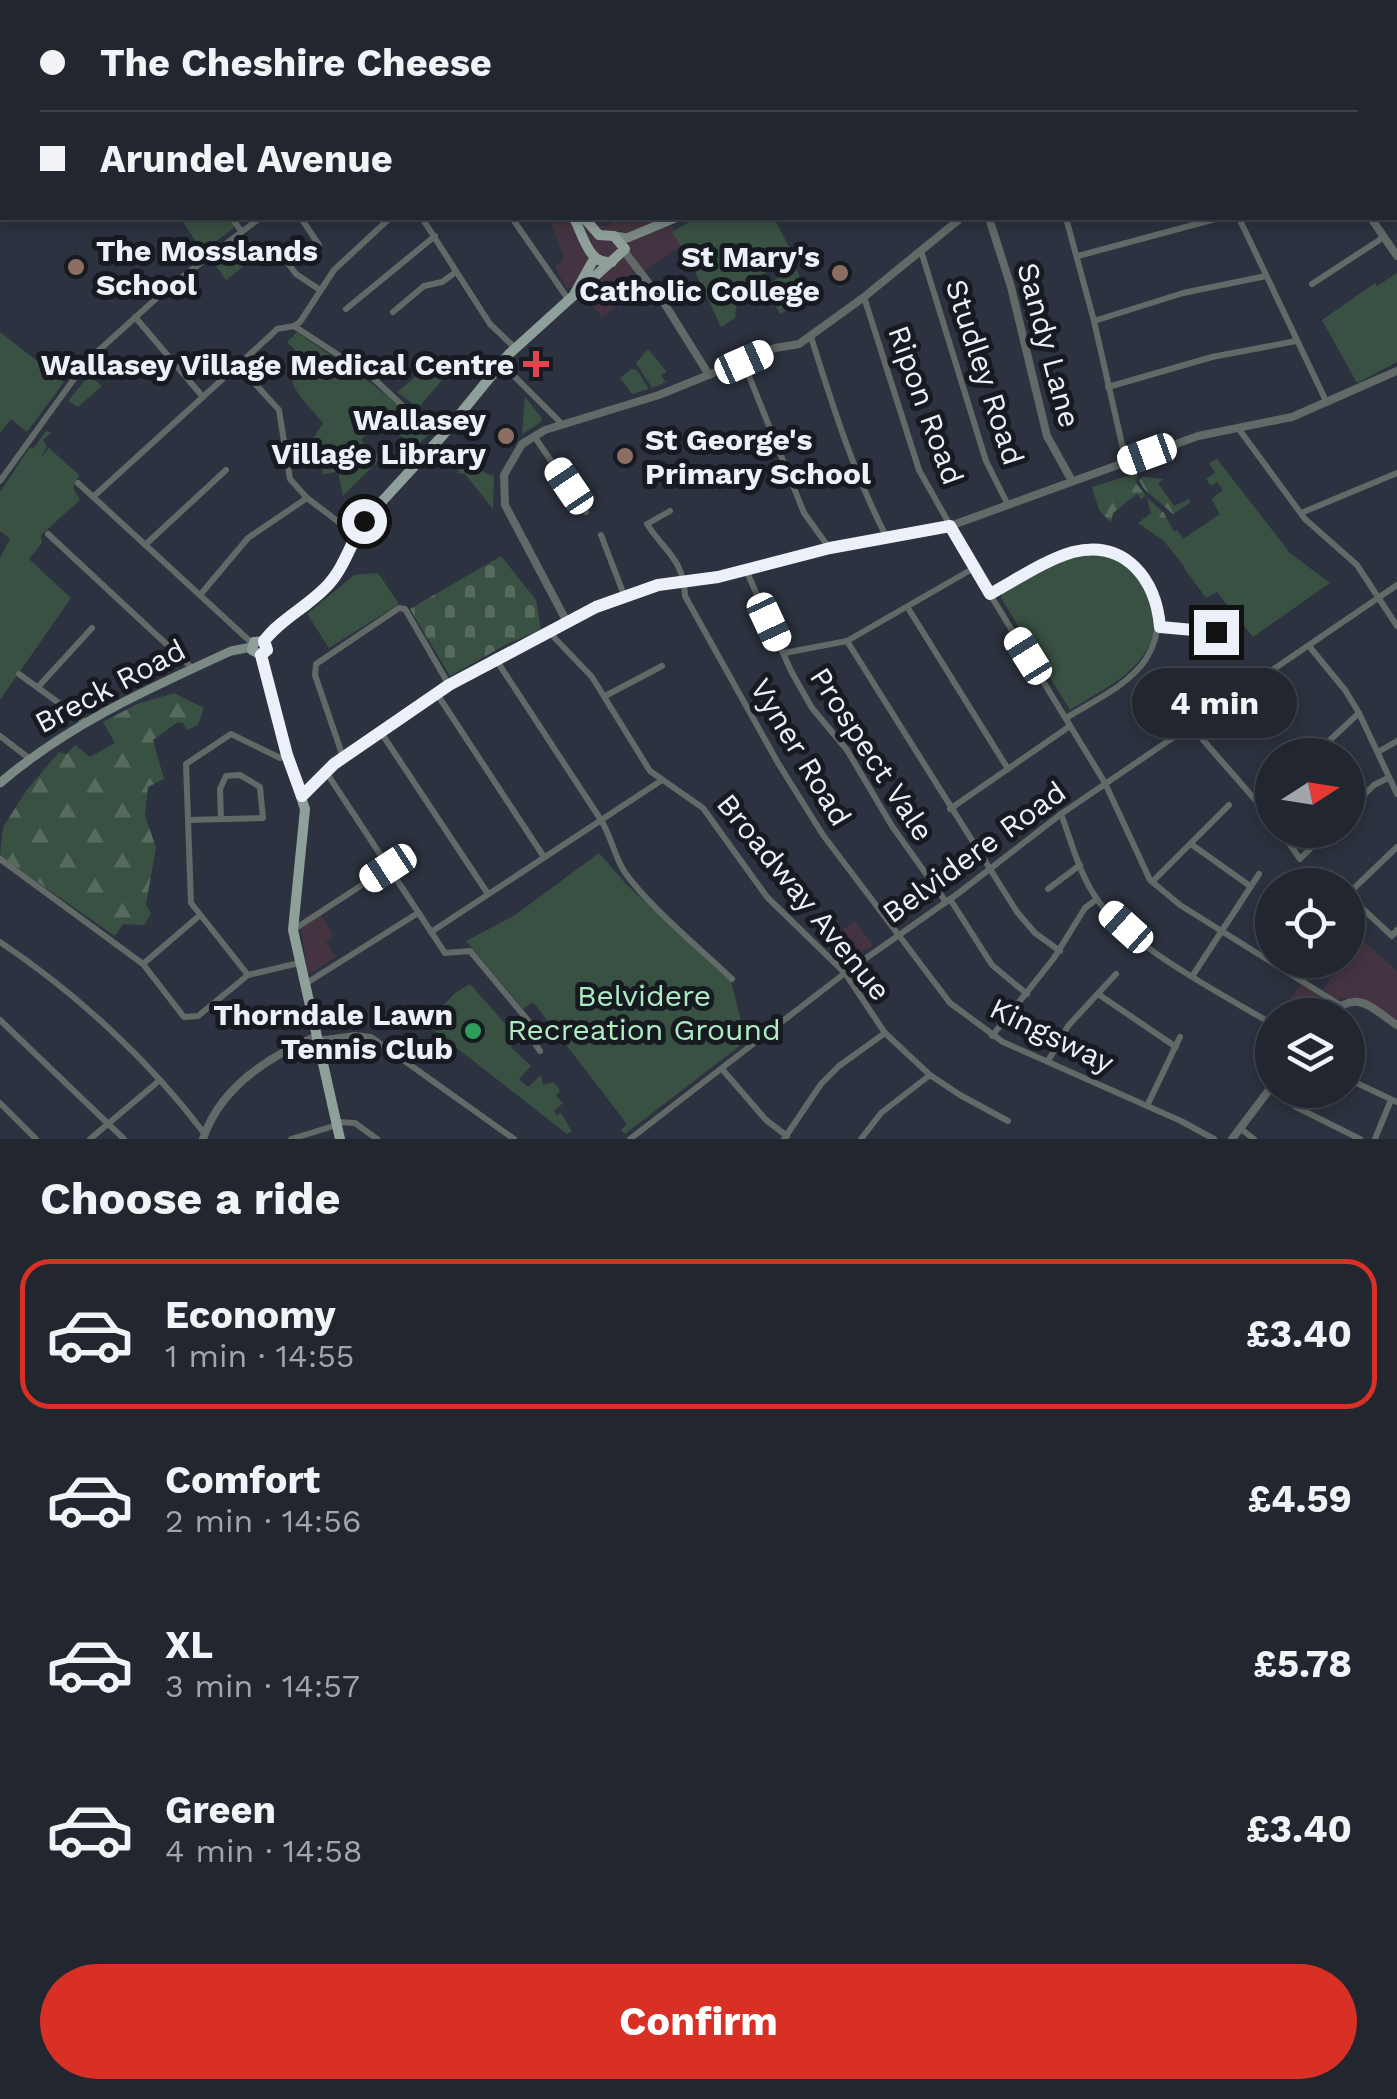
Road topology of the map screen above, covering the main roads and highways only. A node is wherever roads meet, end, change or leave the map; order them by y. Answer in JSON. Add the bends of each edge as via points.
{"nodes":[{"id":1,"x":575,"y":220,"type":"edge"},
{"id":2,"x":586,"y":220,"type":"edge"},
{"id":3,"x":671,"y":220,"type":"edge"},
{"id":4,"x":650,"y":230,"type":"junction"},
{"id":5,"x":599,"y":235,"type":"junction"},
{"id":6,"x":614,"y":236,"type":"junction"},
{"id":7,"x":625,"y":250,"type":"junction"},
{"id":8,"x":592,"y":254,"type":"junction"},
{"id":9,"x":613,"y":262,"type":"junction"},
{"id":10,"x":571,"y":296,"type":"junction"},
{"id":11,"x":257,"y":647,"type":"junction"},
{"id":12,"x":0,"y":783,"type":"edge"},
{"id":13,"x":340,"y":1139,"type":"edge"}],
"edges":[{"from":1,"to":8,"type":"main road"},
{"from":2,"to":5,"type":"main road"},
{"from":3,"to":4,"type":"main road"},
{"from":4,"to":6,"type":"main road"},
{"from":4,"to":7,"type":"main road"},
{"from":5,"to":6,"type":"main road"},
{"from":5,"to":8,"type":"main road"},
{"from":6,"to":7,"type":"main road"},
{"from":7,"to":9,"type":"main road"},
{"from":8,"to":9,"type":"main road","via":[[603,264]]},
{"from":8,"to":10,"type":"main road"},
{"from":9,"to":10,"type":"main road"},
{"from":10,"to":11,"type":"main road","name":"Breck Road","via":[[501,362],[364,521],[335,578]]},
{"from":11,"to":12,"type":"main road","name":"Breck Road","via":[[231,651],[84,722]]},
{"from":11,"to":13,"type":"main road","via":[[305,808],[293,930]]}]}
